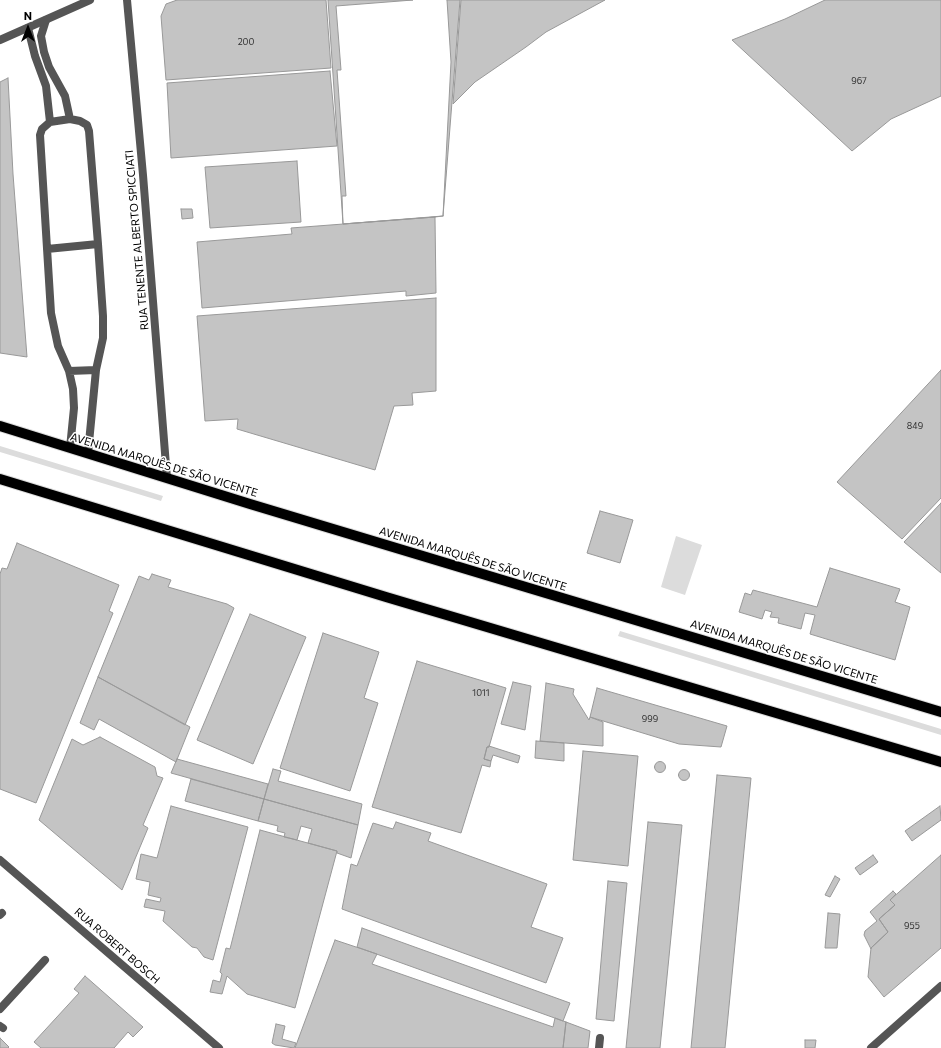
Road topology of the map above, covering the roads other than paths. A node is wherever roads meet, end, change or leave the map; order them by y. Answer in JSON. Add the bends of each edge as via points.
{"nodes":[{"id":1,"x":90,"y":0,"type":"edge"},
{"id":2,"x":127,"y":0,"type":"edge"},
{"id":3,"x":46,"y":20,"type":"junction"},
{"id":4,"x":28,"y":28,"type":"junction"},
{"id":5,"x":0,"y":40,"type":"edge"},
{"id":6,"x":70,"y":119,"type":"junction"},
{"id":7,"x":50,"y":122,"type":"junction"},
{"id":8,"x":98,"y":244,"type":"junction"},
{"id":9,"x":47,"y":249,"type":"junction"},
{"id":10,"x":96,"y":370,"type":"junction"},
{"id":11,"x":69,"y":371,"type":"junction"},
{"id":12,"x":0,"y":426,"type":"edge"},
{"id":13,"x":70,"y":448,"type":"junction"},
{"id":14,"x":88,"y":453,"type":"junction"},
{"id":15,"x":167,"y":478,"type":"junction"},
{"id":16,"x":0,"y":479,"type":"edge"},
{"id":17,"x":941,"y":712,"type":"edge"},
{"id":18,"x":941,"y":762,"type":"edge"},
{"id":19,"x":0,"y":860,"type":"edge"},
{"id":20,"x":45,"y":960,"type":"dead end"},
{"id":21,"x":941,"y":986,"type":"edge"},
{"id":22,"x":0,"y":1009,"type":"edge"},
{"id":23,"x":600,"y":1038,"type":"dead end"},
{"id":24,"x":219,"y":1048,"type":"edge"},
{"id":25,"x":599,"y":1048,"type":"edge"},
{"id":26,"x":871,"y":1048,"type":"edge"}],
"edges":[{"from":1,"to":3,"type":"street"},
{"from":2,"to":15,"type":"street","name":"RUA TENENTE ALBERTO SPICCIATI"},
{"from":3,"to":4,"type":"street"},
{"from":3,"to":6,"type":"street","via":[[41,36],[44,52],[65,96]]},
{"from":4,"to":5,"type":"street"},
{"from":4,"to":7,"type":"street","via":[[46,86]]},
{"from":6,"to":7,"type":"street"},
{"from":6,"to":8,"type":"street","via":[[87,125],[89,131]]},
{"from":7,"to":9,"type":"street","via":[[42,129],[40,135]]},
{"from":8,"to":9,"type":"street"},
{"from":8,"to":10,"type":"street","via":[[102,338]]},
{"from":9,"to":11,"type":"street","via":[[54,330]]},
{"from":10,"to":11,"type":"street"},
{"from":10,"to":14,"type":"street"},
{"from":11,"to":13,"type":"street","via":[[74,408]]},
{"from":12,"to":13,"type":"main road","name":"AVENIDA MARQUÊS DE SÃO VICENTE"},
{"from":13,"to":14,"type":"main road","name":"AVENIDA MARQUÊS DE SÃO VICENTE"},
{"from":14,"to":15,"type":"main road","name":"AVENIDA MARQUÊS DE SÃO VICENTE"},
{"from":15,"to":17,"type":"main road","name":"AVENIDA MARQUÊS DE SÃO VICENTE"},
{"from":16,"to":18,"type":"main road"},
{"from":19,"to":24,"type":"street","name":"RUA ROBERT BOSCH"},
{"from":20,"to":22,"type":"street"},
{"from":21,"to":26,"type":"street"},
{"from":23,"to":25,"type":"street"}]}
